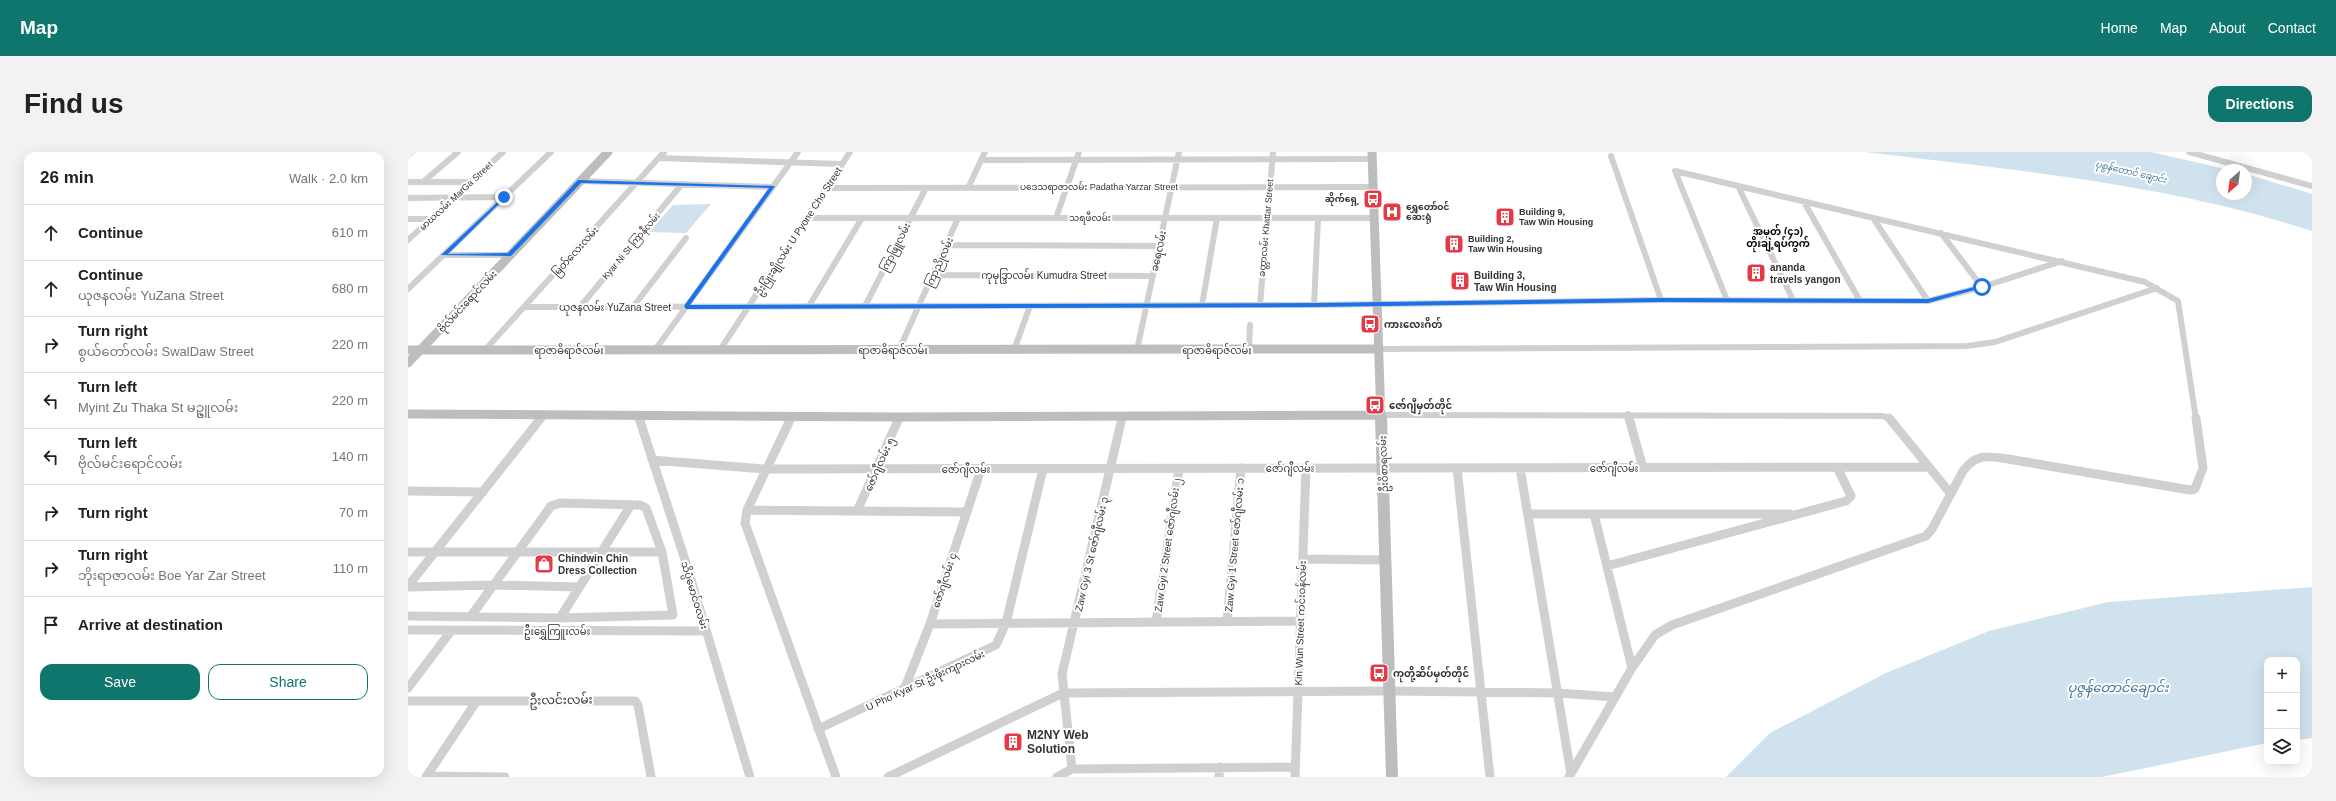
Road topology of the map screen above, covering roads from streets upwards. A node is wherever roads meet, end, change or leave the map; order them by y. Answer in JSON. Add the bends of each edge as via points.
{"nodes":[{"id":1,"x":412,"y":152,"type":"edge"},
{"id":2,"x":458,"y":152,"type":"edge"},
{"id":3,"x":503,"y":152,"type":"edge"},
{"id":4,"x":550,"y":152,"type":"edge"},
{"id":5,"x":608,"y":152,"type":"edge"},
{"id":6,"x":664,"y":152,"type":"edge"},
{"id":7,"x":798,"y":152,"type":"edge"},
{"id":8,"x":850,"y":152,"type":"edge"},
{"id":9,"x":985,"y":152,"type":"edge"},
{"id":10,"x":1034,"y":152,"type":"edge"},
{"id":11,"x":1078,"y":152,"type":"edge"},
{"id":12,"x":1179,"y":152,"type":"edge"},
{"id":13,"x":1273,"y":152,"type":"edge"},
{"id":14,"x":1319,"y":152,"type":"edge"},
{"id":15,"x":2189,"y":152,"type":"edge"},
{"id":16,"x":408,"y":155,"type":"edge"},
{"id":17,"x":1372,"y":156,"type":"edge"},
{"id":18,"x":1611,"y":156,"type":"dead end"},
{"id":19,"x":659,"y":158,"type":"junction"},
{"id":20,"x":981,"y":160,"type":"junction"},
{"id":21,"x":1030,"y":160,"type":"junction"},
{"id":22,"x":1075,"y":160,"type":"junction"},
{"id":23,"x":1178,"y":160,"type":"junction"},
{"id":24,"x":1273,"y":160,"type":"junction"},
{"id":25,"x":1318,"y":160,"type":"junction"},
{"id":26,"x":791,"y":161,"type":"junction"},
{"id":27,"x":842,"y":164,"type":"junction"},
{"id":28,"x":408,"y":182,"type":"edge"},
{"id":29,"x":423,"y":182,"type":"junction"},
{"id":30,"x":471,"y":182,"type":"junction"},
{"id":31,"x":580,"y":182,"type":"junction"},
{"id":32,"x":636,"y":183,"type":"junction"},
{"id":33,"x":682,"y":184,"type":"junction"},
{"id":34,"x":1738,"y":186,"type":"junction"},
{"id":35,"x":2312,"y":186,"type":"edge"},
{"id":36,"x":773,"y":187,"type":"junction"},
{"id":37,"x":1172,"y":187,"type":"junction"},
{"id":38,"x":1269,"y":187,"type":"junction"},
{"id":39,"x":1373,"y":187,"type":"junction"},
{"id":40,"x":826,"y":188,"type":"junction"},
{"id":41,"x":926,"y":188,"type":"junction"},
{"id":42,"x":968,"y":188,"type":"junction"},
{"id":43,"x":1067,"y":188,"type":"junction"},
{"id":44,"x":504,"y":197,"type":"junction"},
{"id":45,"x":408,"y":198,"type":"edge"},
{"id":46,"x":454,"y":198,"type":"junction"},
{"id":47,"x":1804,"y":202,"type":"junction"},
{"id":48,"x":807,"y":218,"type":"junction"},
{"id":49,"x":862,"y":218,"type":"junction"},
{"id":50,"x":910,"y":218,"type":"junction"},
{"id":51,"x":958,"y":218,"type":"junction"},
{"id":52,"x":1056,"y":218,"type":"junction"},
{"id":53,"x":1165,"y":218,"type":"junction"},
{"id":54,"x":1217,"y":218,"type":"junction"},
{"id":55,"x":1267,"y":218,"type":"junction"},
{"id":56,"x":1318,"y":218,"type":"junction"},
{"id":57,"x":1374,"y":218,"type":"junction"},
{"id":58,"x":1873,"y":218,"type":"junction"},
{"id":59,"x":408,"y":219,"type":"edge"},
{"id":60,"x":431,"y":219,"type":"junction"},
{"id":61,"x":1941,"y":233,"type":"junction"},
{"id":62,"x":686,"y":238,"type":"dead end"},
{"id":63,"x":408,"y":240,"type":"edge"},
{"id":64,"x":947,"y":245,"type":"junction"},
{"id":65,"x":1159,"y":246,"type":"junction"},
{"id":66,"x":443,"y":255,"type":"junction"},
{"id":67,"x":510,"y":255,"type":"junction"},
{"id":68,"x":2062,"y":261,"type":"junction"},
{"id":69,"x":934,"y":275,"type":"junction"},
{"id":70,"x":1153,"y":276,"type":"junction"},
{"id":71,"x":1982,"y":287,"type":"junction"},
{"id":72,"x":2157,"y":288,"type":"junction"},
{"id":73,"x":408,"y":289,"type":"edge"},
{"id":74,"x":1660,"y":300,"type":"junction"},
{"id":75,"x":1728,"y":300,"type":"junction"},
{"id":76,"x":1793,"y":300,"type":"junction"},
{"id":77,"x":1860,"y":301,"type":"junction"},
{"id":78,"x":1928,"y":301,"type":"junction"},
{"id":79,"x":1377,"y":303,"type":"junction"},
{"id":80,"x":1147,"y":305,"type":"junction"},
{"id":81,"x":1202,"y":305,"type":"junction"},
{"id":82,"x":1260,"y":305,"type":"junction"},
{"id":83,"x":1314,"y":305,"type":"junction"},
{"id":84,"x":809,"y":306,"type":"junction"},
{"id":85,"x":865,"y":306,"type":"junction"},
{"id":86,"x":919,"y":306,"type":"junction"},
{"id":87,"x":1030,"y":306,"type":"junction"},
{"id":88,"x":525,"y":307,"type":"junction"},
{"id":89,"x":580,"y":307,"type":"junction"},
{"id":90,"x":632,"y":307,"type":"junction"},
{"id":91,"x":686,"y":307,"type":"junction"},
{"id":92,"x":749,"y":307,"type":"junction"},
{"id":93,"x":1250,"y":325,"type":"dead end"},
{"id":94,"x":485,"y":350,"type":"junction"},
{"id":95,"x":655,"y":350,"type":"junction"},
{"id":96,"x":720,"y":350,"type":"junction"},
{"id":97,"x":899,"y":350,"type":"junction"},
{"id":98,"x":1014,"y":350,"type":"junction"},
{"id":99,"x":1137,"y":350,"type":"junction"},
{"id":100,"x":1249,"y":350,"type":"junction"},
{"id":101,"x":1378,"y":350,"type":"junction"},
{"id":102,"x":412,"y":356,"type":"edge"},
{"id":103,"x":1381,"y":409,"type":"junction"},
{"id":104,"x":408,"y":414,"type":"edge"},
{"id":105,"x":544,"y":414,"type":"junction"},
{"id":106,"x":1628,"y":414,"type":"junction"},
{"id":107,"x":638,"y":415,"type":"junction"},
{"id":108,"x":792,"y":416,"type":"junction"},
{"id":109,"x":1123,"y":416,"type":"junction"},
{"id":110,"x":900,"y":417,"type":"junction"},
{"id":111,"x":652,"y":460,"type":"junction"},
{"id":112,"x":1837,"y":467,"type":"junction"},
{"id":113,"x":1928,"y":467,"type":"junction"},
{"id":114,"x":1241,"y":468,"type":"junction"},
{"id":115,"x":1306,"y":468,"type":"junction"},
{"id":116,"x":1384,"y":468,"type":"junction"},
{"id":117,"x":1457,"y":468,"type":"junction"},
{"id":118,"x":1520,"y":468,"type":"junction"},
{"id":119,"x":1643,"y":468,"type":"junction"},
{"id":120,"x":765,"y":469,"type":"junction"},
{"id":121,"x":877,"y":469,"type":"junction"},
{"id":122,"x":981,"y":469,"type":"junction"},
{"id":123,"x":1043,"y":469,"type":"junction"},
{"id":124,"x":1110,"y":469,"type":"junction"},
{"id":125,"x":1179,"y":469,"type":"junction"},
{"id":126,"x":408,"y":491,"type":"edge"},
{"id":127,"x":483,"y":492,"type":"junction"},
{"id":128,"x":1951,"y":494,"type":"junction"},
{"id":129,"x":631,"y":505,"type":"junction"},
{"id":130,"x":747,"y":510,"type":"junction"},
{"id":131,"x":857,"y":511,"type":"junction"},
{"id":132,"x":967,"y":512,"type":"junction"},
{"id":133,"x":1529,"y":514,"type":"junction"},
{"id":134,"x":1594,"y":514,"type":"junction"},
{"id":135,"x":1802,"y":514,"type":"junction"},
{"id":136,"x":408,"y":552,"type":"edge"},
{"id":137,"x":435,"y":552,"type":"junction"},
{"id":138,"x":517,"y":552,"type":"junction"},
{"id":139,"x":662,"y":552,"type":"junction"},
{"id":140,"x":601,"y":553,"type":"junction"},
{"id":141,"x":1303,"y":559,"type":"junction"},
{"id":142,"x":1386,"y":560,"type":"junction"},
{"id":143,"x":1607,"y":566,"type":"junction"},
{"id":144,"x":494,"y":585,"type":"junction"},
{"id":145,"x":408,"y":586,"type":"edge"},
{"id":146,"x":579,"y":587,"type":"junction"},
{"id":147,"x":408,"y":616,"type":"edge"},
{"id":148,"x":472,"y":616,"type":"junction"},
{"id":149,"x":560,"y":618,"type":"junction"},
{"id":150,"x":1300,"y":621,"type":"junction"},
{"id":151,"x":1156,"y":622,"type":"junction"},
{"id":152,"x":1227,"y":622,"type":"junction"},
{"id":153,"x":1006,"y":623,"type":"junction"},
{"id":154,"x":1075,"y":623,"type":"junction"},
{"id":155,"x":930,"y":624,"type":"junction"},
{"id":156,"x":408,"y":630,"type":"edge"},
{"id":157,"x":450,"y":631,"type":"junction"},
{"id":158,"x":706,"y":631,"type":"junction"},
{"id":159,"x":1632,"y":668,"type":"junction"},
{"id":160,"x":408,"y":688,"type":"edge"},
{"id":161,"x":904,"y":690,"type":"junction"},
{"id":162,"x":1388,"y":691,"type":"junction"},
{"id":163,"x":1298,"y":692,"type":"junction"},
{"id":164,"x":1063,"y":693,"type":"junction"},
{"id":165,"x":1558,"y":693,"type":"junction"},
{"id":166,"x":1480,"y":694,"type":"junction"},
{"id":167,"x":1615,"y":697,"type":"junction"},
{"id":168,"x":408,"y":701,"type":"edge"},
{"id":169,"x":476,"y":702,"type":"junction"},
{"id":170,"x":818,"y":729,"type":"junction"},
{"id":171,"x":1072,"y":769,"type":"junction"},
{"id":172,"x":1219,"y":772,"type":"edge"},
{"id":173,"x":1295,"y":772,"type":"edge"},
{"id":174,"x":427,"y":776,"type":"edge"},
{"id":175,"x":1570,"y":776,"type":"edge"},
{"id":176,"x":505,"y":777,"type":"edge"},
{"id":177,"x":651,"y":777,"type":"edge"},
{"id":178,"x":750,"y":777,"type":"edge"},
{"id":179,"x":836,"y":777,"type":"edge"},
{"id":180,"x":888,"y":777,"type":"edge"},
{"id":181,"x":1057,"y":777,"type":"edge"},
{"id":182,"x":1392,"y":777,"type":"edge"},
{"id":183,"x":1490,"y":777,"type":"edge"}],
"edges":[{"from":1,"to":16,"type":"street"},
{"from":2,"to":29,"type":"street"},
{"from":3,"to":30,"type":"street","name":"မာဃလမ်း MarGa Street"},
{"from":4,"to":44,"type":"street"},
{"from":5,"to":31,"type":"street","name":"ဗိုလ်မင်းရောင်လမ်း"},
{"from":6,"to":19,"type":"street","name":"မြတ်လေးလမ်း"},
{"from":7,"to":26,"type":"street"},
{"from":8,"to":27,"type":"street","name":"ဦးပြုံးချိုလမ်း U Pyone Cho Street"},
{"from":9,"to":20,"type":"street"},
{"from":10,"to":21,"type":"street"},
{"from":11,"to":22,"type":"street"},
{"from":12,"to":23,"type":"street","name":"ခရေလမ်း"},
{"from":13,"to":24,"type":"street","name":"ခတ္တာလမ်း Khattar Street"},
{"from":14,"to":25,"type":"street"},
{"from":15,"to":35,"type":"street"},
{"from":17,"to":25,"type":"street"},
{"from":17,"to":39,"type":"street","name":"ဦးဝိစာရလမ်း"},
{"from":18,"to":74,"type":"street"},
{"from":19,"to":26,"type":"street"},
{"from":19,"to":32,"type":"street","name":"မြတ်လေးလမ်း"},
{"from":20,"to":21,"type":"street"},
{"from":20,"to":42,"type":"street"},
{"from":21,"to":22,"type":"street"},
{"from":22,"to":23,"type":"street"},
{"from":22,"to":43,"type":"street"},
{"from":23,"to":24,"type":"street"},
{"from":23,"to":37,"type":"street","name":"ခရေလမ်း"},
{"from":24,"to":25,"type":"street"},
{"from":24,"to":38,"type":"street","name":"ခတ္တာလမ်း Khattar Street"},
{"from":26,"to":27,"type":"street"},
{"from":26,"to":36,"type":"street"},
{"from":27,"to":40,"type":"street","name":"ဦးပြုံးချိုလမ်း U Pyone Cho Street"},
{"from":28,"to":29,"type":"street"},
{"from":29,"to":30,"type":"street"},
{"from":30,"to":46,"type":"street","name":"မာဃလမ်း MarGa Street"},
{"from":31,"to":32,"type":"street"},
{"from":31,"to":67,"type":"street","name":"ဗိုလ်မင်းရောင်လမ်း"},
{"from":32,"to":33,"type":"street"},
{"from":32,"to":88,"type":"street","name":"မြတ်လေးလမ်း"},
{"from":33,"to":36,"type":"street"},
{"from":33,"to":89,"type":"street","name":"Kyar Ni St ကြာနီလမ်း"},
{"from":34,"to":47,"type":"street"},
{"from":34,"to":75,"type":"street","via":[[1675,171]]},
{"from":34,"to":76,"type":"street"},
{"from":36,"to":91,"type":"street"},
{"from":37,"to":38,"type":"street","name":"ပဒေသရာဇာလမ်း Padatha Yarzar Street"},
{"from":37,"to":43,"type":"street","name":"ပဒေသရာဇာလမ်း Padatha Yarzar Street"},
{"from":37,"to":53,"type":"street","name":"ခရေလမ်း"},
{"from":38,"to":39,"type":"street","name":"ပဒေသရာဇာလမ်း Padatha Yarzar Street"},
{"from":38,"to":55,"type":"street","name":"ခတ္တာလမ်း Khattar Street"},
{"from":39,"to":57,"type":"street","name":"ဦးဝိစာရလမ်း"},
{"from":40,"to":41,"type":"street","name":"ပဒေသရာဇာလမ်း Padatha Yarzar Street"},
{"from":40,"to":48,"type":"street","name":"ဦးပြုံးချိုလမ်း U Pyone Cho Street"},
{"from":41,"to":42,"type":"street","name":"ပဒေသရာဇာလမ်း Padatha Yarzar Street"},
{"from":41,"to":50,"type":"street","name":"ကြာဖြူလမ်း"},
{"from":42,"to":43,"type":"street","name":"ပဒေသရာဇာလမ်း Padatha Yarzar Street"},
{"from":43,"to":52,"type":"street"},
{"from":44,"to":46,"type":"street"},
{"from":44,"to":66,"type":"street"},
{"from":45,"to":46,"type":"street"},
{"from":46,"to":60,"type":"street","name":"မာဃလမ်း MarGa Street"},
{"from":47,"to":58,"type":"street"},
{"from":47,"to":77,"type":"street"},
{"from":48,"to":49,"type":"street","name":"သရဖီလမ်း"},
{"from":48,"to":92,"type":"street","name":"ဦးပြုံးချိုလမ်း U Pyone Cho Street"},
{"from":49,"to":50,"type":"street","name":"သရဖီလမ်း"},
{"from":49,"to":84,"type":"street"},
{"from":50,"to":51,"type":"street","name":"သရဖီလမ်း"},
{"from":50,"to":85,"type":"street","name":"ကြာဖြူလမ်း"},
{"from":51,"to":52,"type":"street","name":"သရဖီလမ်း"},
{"from":51,"to":64,"type":"street","name":"ကြာညိုလမ်း"},
{"from":52,"to":53,"type":"street","name":"သရဖီလမ်း"},
{"from":53,"to":54,"type":"street","name":"သရဖီလမ်း"},
{"from":53,"to":65,"type":"street","name":"ခရေလမ်း"},
{"from":54,"to":55,"type":"street","name":"သရဖီလမ်း"},
{"from":54,"to":81,"type":"street"},
{"from":55,"to":56,"type":"street","name":"သရဖီလမ်း"},
{"from":55,"to":82,"type":"street","name":"ခတ္တာလမ်း Khattar Street"},
{"from":56,"to":57,"type":"street","name":"သရဖီလမ်း"},
{"from":56,"to":83,"type":"street"},
{"from":57,"to":79,"type":"street","name":"ဦးဝိစာရလမ်း"},
{"from":58,"to":61,"type":"street"},
{"from":58,"to":78,"type":"street"},
{"from":59,"to":60,"type":"street"},
{"from":60,"to":63,"type":"street","name":"မာဃလမ်း MarGa Street"},
{"from":61,"to":68,"type":"street"},
{"from":61,"to":71,"type":"street"},
{"from":62,"to":90,"type":"street"},
{"from":64,"to":65,"type":"street"},
{"from":64,"to":69,"type":"street","name":"ကြာညိုလမ်း"},
{"from":65,"to":70,"type":"street","name":"ခရေလမ်း"},
{"from":66,"to":67,"type":"street"},
{"from":66,"to":73,"type":"street"},
{"from":67,"to":102,"type":"street","name":"ဗိုလ်မင်းရောင်လမ်း"},
{"from":68,"to":71,"type":"street","name":"ယုဇနလမ်း YuZana Street"},
{"from":68,"to":72,"type":"street","via":[[2120,275]]},
{"from":69,"to":70,"type":"street","name":"ကုမုဒ္ဒြာလမ်း Kumudra Street"},
{"from":69,"to":86,"type":"street","name":"ကြာညိုလမ်း"},
{"from":70,"to":80,"type":"street","name":"ခရေလမ်း"},
{"from":71,"to":78,"type":"street","name":"ယုဇနလမ်း YuZana Street"},
{"from":72,"to":101,"type":"street","via":[[1996,342],[1967,346]]},
{"from":72,"to":128,"type":"street","via":[[2178,301],[2202,461],[2202,472],[2195,489],[1980,457],[1964,468]]},
{"from":74,"to":75,"type":"street","name":"ယုဇနလမ်း YuZana Street"},
{"from":74,"to":79,"type":"street","name":"ယုဇနလမ်း YuZana Street"},
{"from":75,"to":76,"type":"street","name":"ယုဇနလမ်း YuZana Street"},
{"from":76,"to":77,"type":"street","name":"ယုဇနလမ်း YuZana Street"},
{"from":77,"to":78,"type":"street","name":"ယုဇနလမ်း YuZana Street"},
{"from":79,"to":83,"type":"street","name":"ယုဇနလမ်း YuZana Street"},
{"from":79,"to":101,"type":"street","name":"ဦးဝိစာရလမ်း"},
{"from":80,"to":81,"type":"street","name":"ယုဇနလမ်း YuZana Street"},
{"from":80,"to":87,"type":"street","name":"ယုဇနလမ်း YuZana Street"},
{"from":80,"to":99,"type":"street","name":"ခရေလမ်း"},
{"from":81,"to":82,"type":"street","name":"ယုဇနလမ်း YuZana Street"},
{"from":82,"to":83,"type":"street","name":"ယုဇနလမ်း YuZana Street"},
{"from":84,"to":85,"type":"street","name":"ယုဇနလမ်း YuZana Street"},
{"from":84,"to":92,"type":"street","name":"ယုဇနလမ်း YuZana Street"},
{"from":85,"to":86,"type":"street","name":"ယုဇနလမ်း YuZana Street"},
{"from":86,"to":87,"type":"street","name":"ယုဇနလမ်း YuZana Street"},
{"from":86,"to":97,"type":"street","name":"ကြာညိုလမ်း"},
{"from":87,"to":98,"type":"street"},
{"from":88,"to":89,"type":"street","name":"ယုဇနလမ်း YuZana Street"},
{"from":88,"to":94,"type":"street","name":"မြတ်လေးလမ်း"},
{"from":89,"to":90,"type":"street","name":"ယုဇနလမ်း YuZana Street"},
{"from":90,"to":91,"type":"street","name":"ယုဇနလမ်း YuZana Street"},
{"from":91,"to":92,"type":"street","name":"ယုဇနလမ်း YuZana Street"},
{"from":91,"to":95,"type":"street"},
{"from":92,"to":96,"type":"street","name":"ဦးပြုံးချိုလမ်း U Pyone Cho Street"},
{"from":93,"to":100,"type":"street"},
{"from":94,"to":95,"type":"street","name":"ရာဇာဓိရာဇ်လမ်း"},
{"from":94,"to":102,"type":"street","name":"ရာဇာဓိရာဇ်လမ်း"},
{"from":95,"to":96,"type":"street","name":"ရာဇာဓိရာဇ်လမ်း"},
{"from":96,"to":97,"type":"street","name":"ရာဇာဓိရာဇ်လမ်း"},
{"from":97,"to":98,"type":"street","name":"ရာဇာဓိရာဇ်လမ်း"},
{"from":98,"to":99,"type":"street","name":"ရာဇာဓိရာဇ်လမ်း"},
{"from":99,"to":100,"type":"street","name":"ရာဇာဓိရာဇ်လမ်း"},
{"from":100,"to":101,"type":"street","name":"ရာဇာဓိရာဇ်လမ်း"},
{"from":101,"to":103,"type":"street","name":"ဦးဝိစာရလမ်း"},
{"from":103,"to":106,"type":"street"},
{"from":103,"to":109,"type":"street"},
{"from":103,"to":116,"type":"street","name":"ဦးဝိစာရလမ်း"},
{"from":104,"to":105,"type":"street"},
{"from":105,"to":107,"type":"street"},
{"from":105,"to":127,"type":"street"},
{"from":106,"to":113,"type":"street","via":[[1883,416],[1895,424]]},
{"from":106,"to":119,"type":"street"},
{"from":107,"to":108,"type":"street"},
{"from":107,"to":111,"type":"street","name":"သိပ္ပံမောင်ဝလမ်း"},
{"from":108,"to":110,"type":"street"},
{"from":108,"to":120,"type":"street"},
{"from":109,"to":110,"type":"street"},
{"from":109,"to":124,"type":"street","name":"Zaw Gyi 3 St ဇော်ဂျီလမ်း ၃"},
{"from":110,"to":121,"type":"street","name":"ဇော်ဂျီလမ်း ၅"},
{"from":111,"to":120,"type":"street","name":"ဇော်ဂျီလမ်း"},
{"from":111,"to":158,"type":"street","name":"သိပ္ပံမောင်ဝလမ်း"},
{"from":112,"to":113,"type":"street","name":"ဇော်ဂျီလမ်း"},
{"from":112,"to":119,"type":"street","name":"ဇော်ဂျီလမ်း"},
{"from":112,"to":135,"type":"street","via":[[1851,496],[1850,499]]},
{"from":113,"to":128,"type":"street"},
{"from":114,"to":115,"type":"street","name":"ဇော်ဂျီလမ်း"},
{"from":114,"to":125,"type":"street","name":"ဇော်ဂျီလမ်း"},
{"from":114,"to":152,"type":"street","name":"Zaw Gyi 1 Street ဇော်ဂျီလမ်း ၁"},
{"from":115,"to":116,"type":"street","name":"ဇော်ဂျီလမ်း"},
{"from":115,"to":141,"type":"street","name":"Kin Wun Street ကင်းဝန်လမ်း"},
{"from":116,"to":117,"type":"street","name":"ဇော်ဂျီလမ်း"},
{"from":116,"to":142,"type":"street","name":"ဦးဝိစာရလမ်း"},
{"from":117,"to":118,"type":"street","name":"ဇော်ဂျီလမ်း"},
{"from":117,"to":166,"type":"street"},
{"from":118,"to":119,"type":"street","name":"ဇော်ဂျီလမ်း"},
{"from":118,"to":133,"type":"street"},
{"from":120,"to":121,"type":"street","name":"ဇော်ဂျီလမ်း"},
{"from":120,"to":130,"type":"street"},
{"from":121,"to":122,"type":"street","name":"ဇော်ဂျီလမ်း"},
{"from":121,"to":131,"type":"street","name":"ဇော်ဂျီလမ်း ၅"},
{"from":122,"to":123,"type":"street","name":"ဇော်ဂျီလမ်း"},
{"from":122,"to":132,"type":"street","name":"ဇော်ဂျီလမ်း ၄"},
{"from":123,"to":124,"type":"street","name":"ဇော်ဂျီလမ်း"},
{"from":123,"to":153,"type":"street","name":"U Pho Kyar St ဦးဖိုးကျားလမ်း"},
{"from":124,"to":125,"type":"street","name":"ဇော်ဂျီလမ်း"},
{"from":124,"to":154,"type":"street","name":"Zaw Gyi 3 St ဇော်ဂျီလမ်း ၃"},
{"from":125,"to":151,"type":"street","name":"Zaw Gyi 2 Street ဇော်ဂျီလမ်း ၂"},
{"from":126,"to":127,"type":"street"},
{"from":127,"to":137,"type":"street"},
{"from":128,"to":159,"type":"street","via":[[1926,536],[1672,625],[1656,635]]},
{"from":129,"to":138,"type":"street","via":[[554,505]]},
{"from":129,"to":139,"type":"street","via":[[646,508]]},
{"from":129,"to":140,"type":"street"},
{"from":130,"to":131,"type":"street"},
{"from":130,"to":170,"type":"street","via":[[745,523]]},
{"from":131,"to":132,"type":"street"},
{"from":132,"to":155,"type":"street","name":"ဇော်ဂျီလမ်း ၄"},
{"from":133,"to":134,"type":"street"},
{"from":133,"to":165,"type":"street"},
{"from":134,"to":135,"type":"street"},
{"from":134,"to":143,"type":"street"},
{"from":135,"to":143,"type":"street"},
{"from":136,"to":137,"type":"street"},
{"from":137,"to":138,"type":"street"},
{"from":137,"to":145,"type":"street"},
{"from":138,"to":140,"type":"street"},
{"from":138,"to":144,"type":"street"},
{"from":139,"to":140,"type":"street"},
{"from":139,"to":149,"type":"street","via":[[673,615]]},
{"from":140,"to":146,"type":"street"},
{"from":141,"to":142,"type":"street"},
{"from":141,"to":150,"type":"street","name":"Kin Wun Street ကင်းဝန်လမ်း"},
{"from":142,"to":162,"type":"street","name":"ဦးဝိစာရလမ်း"},
{"from":143,"to":159,"type":"street"},
{"from":144,"to":145,"type":"street"},
{"from":144,"to":146,"type":"street"},
{"from":144,"to":148,"type":"street"},
{"from":146,"to":149,"type":"street"},
{"from":147,"to":148,"type":"street"},
{"from":148,"to":149,"type":"street"},
{"from":150,"to":152,"type":"street"},
{"from":150,"to":163,"type":"street","name":"Kin Wun Street ကင်းဝန်လမ်း"},
{"from":151,"to":152,"type":"street"},
{"from":151,"to":154,"type":"street"},
{"from":153,"to":154,"type":"street"},
{"from":153,"to":155,"type":"street"},
{"from":153,"to":161,"type":"street","name":"U Pho Kyar St ဦးဖိုးကျားလမ်း","via":[[992,648]]},
{"from":154,"to":164,"type":"street","name":"Zaw Gyi 3 St ဇော်ဂျီလမ်း ၃","via":[[1062,674]]},
{"from":155,"to":161,"type":"street","name":"ဇော်ဂျီလမ်း ၄"},
{"from":156,"to":157,"type":"street","name":"ဦးရွှေကြူးလမ်း"},
{"from":157,"to":158,"type":"street","name":"ဦးရွှေကြူးလမ်း"},
{"from":157,"to":160,"type":"street"},
{"from":158,"to":178,"type":"street","name":"သိပ္ပံမောင်ဝလမ်း"},
{"from":159,"to":167,"type":"street"},
{"from":161,"to":170,"type":"street","name":"U Pho Kyar St ဦးဖိုးကျားလမ်း"},
{"from":162,"to":163,"type":"street"},
{"from":162,"to":166,"type":"street"},
{"from":162,"to":182,"type":"street","name":"ဦးဝိစာရလမ်း"},
{"from":163,"to":164,"type":"street"},
{"from":163,"to":173,"type":"street","name":"Kin Wun Street ကင်းဝန်လမ်း"},
{"from":164,"to":171,"type":"street","name":"Zaw Gyi 3 St ဇော်ဂျီလမ်း ၃"},
{"from":164,"to":180,"type":"street"},
{"from":165,"to":166,"type":"street"},
{"from":165,"to":167,"type":"street"},
{"from":165,"to":175,"type":"street"},
{"from":166,"to":183,"type":"street"},
{"from":167,"to":175,"type":"street"},
{"from":168,"to":169,"type":"street","name":"ဦးလင်းလမ်း"},
{"from":169,"to":174,"type":"street"},
{"from":169,"to":177,"type":"street","name":"ဦးလင်းလမ်း","via":[[635,701],[638,704]]},
{"from":170,"to":179,"type":"street"},
{"from":171,"to":172,"type":"street"},
{"from":171,"to":181,"type":"street"},
{"from":172,"to":173,"type":"street"},
{"from":174,"to":176,"type":"street"}]}
